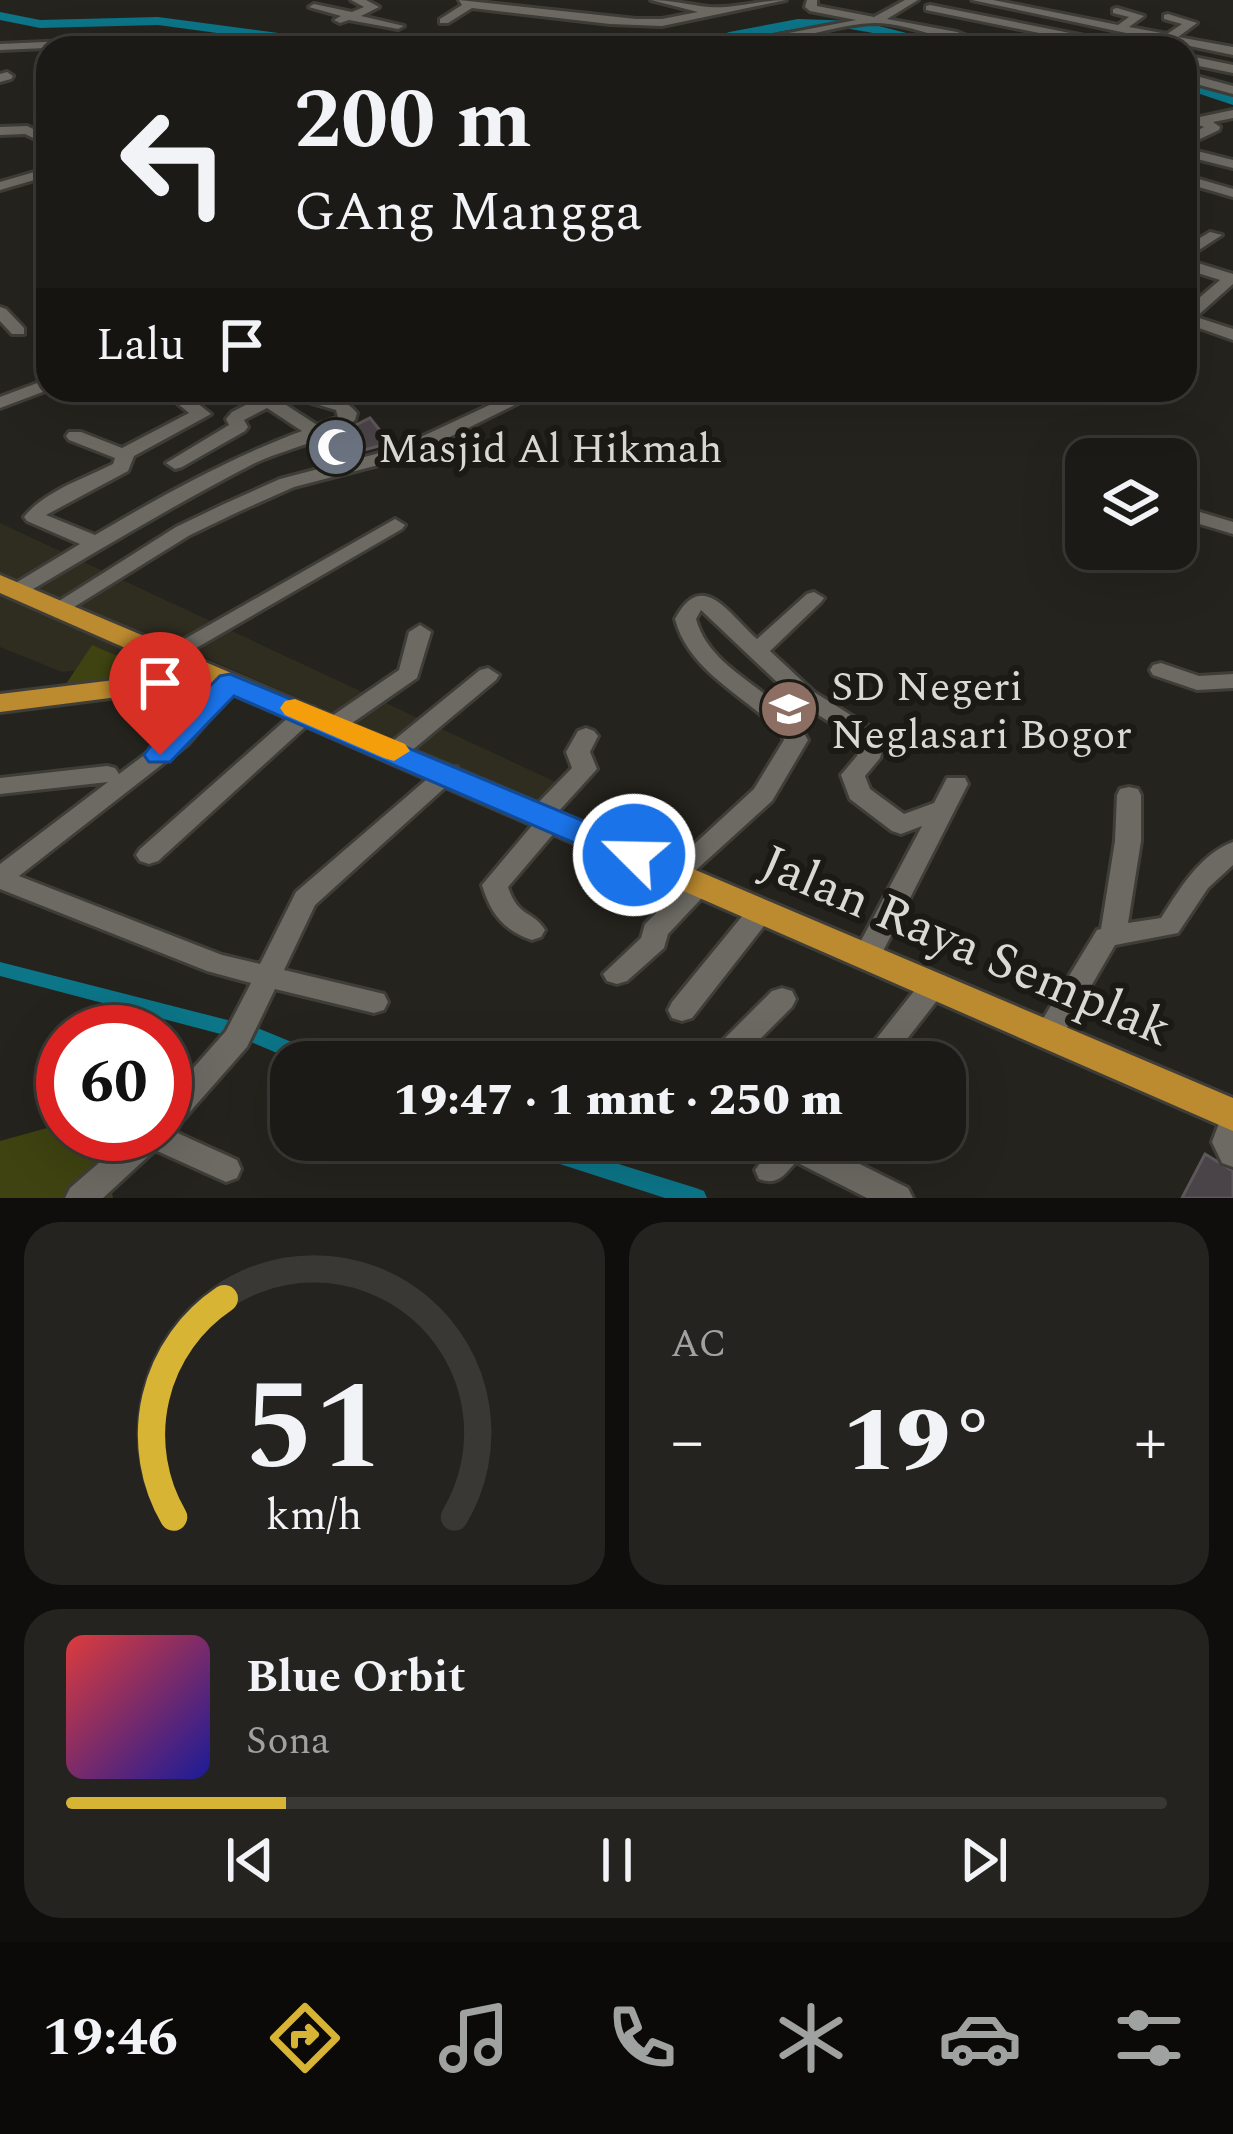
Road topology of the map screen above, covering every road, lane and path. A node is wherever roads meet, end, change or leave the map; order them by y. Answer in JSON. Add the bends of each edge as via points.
{"nodes":[{"id":1,"x":356,"y":0,"type":"edge"},
{"id":2,"x":661,"y":0,"type":"edge"},
{"id":3,"x":781,"y":0,"type":"edge"},
{"id":4,"x":812,"y":0,"type":"edge"},
{"id":5,"x":909,"y":0,"type":"edge"},
{"id":6,"x":981,"y":0,"type":"edge"},
{"id":7,"x":468,"y":3,"type":"edge"},
{"id":8,"x":314,"y":7,"type":"dead end"},
{"id":9,"x":371,"y":8,"type":"junction"},
{"id":10,"x":930,"y":8,"type":"dead end"},
{"id":11,"x":1117,"y":10,"type":"dead end"},
{"id":12,"x":712,"y":11,"type":"junction"},
{"id":13,"x":945,"y":11,"type":"junction"},
{"id":14,"x":1048,"y":13,"type":"junction"},
{"id":15,"x":347,"y":17,"type":"junction"},
{"id":16,"x":418,"y":17,"type":"dead end"},
{"id":17,"x":1168,"y":17,"type":"dead end"},
{"id":18,"x":982,"y":18,"type":"junction"},
{"id":19,"x":444,"y":21,"type":"dead end"},
{"id":20,"x":678,"y":21,"type":"junction"},
{"id":21,"x":867,"y":21,"type":"junction"},
{"id":22,"x":1096,"y":23,"type":"junction"},
{"id":23,"x":398,"y":26,"type":"dead end"},
{"id":24,"x":916,"y":26,"type":"junction"},
{"id":25,"x":1025,"y":26,"type":"junction"},
{"id":26,"x":1123,"y":26,"type":"junction"},
{"id":27,"x":649,"y":33,"type":"dead end"},
{"id":28,"x":953,"y":34,"type":"junction"},
{"id":29,"x":1065,"y":35,"type":"joint"},
{"id":30,"x":1233,"y":35,"type":"edge"},
{"id":31,"x":805,"y":36,"type":"edge"},
{"id":32,"x":959,"y":36,"type":"edge"},
{"id":33,"x":1008,"y":36,"type":"edge"},
{"id":34,"x":1068,"y":36,"type":"edge"},
{"id":35,"x":1165,"y":36,"type":"edge"},
{"id":36,"x":1166,"y":36,"type":"edge"},
{"id":37,"x":1171,"y":36,"type":"edge"},
{"id":38,"x":1197,"y":42,"type":"edge"},
{"id":39,"x":36,"y":45,"type":"edge"},
{"id":40,"x":0,"y":47,"type":"edge"},
{"id":41,"x":1229,"y":49,"type":"edge"},
{"id":42,"x":1197,"y":62,"type":"edge"},
{"id":43,"x":1233,"y":69,"type":"edge"},
{"id":44,"x":1197,"y":80,"type":"edge"},
{"id":45,"x":1233,"y":90,"type":"edge"},
{"id":46,"x":1233,"y":114,"type":"edge"},
{"id":47,"x":1197,"y":119,"type":"edge"},
{"id":48,"x":1197,"y":121,"type":"edge"},
{"id":49,"x":36,"y":127,"type":"edge"},
{"id":50,"x":27,"y":130,"type":"junction"},
{"id":51,"x":0,"y":131,"type":"edge"},
{"id":52,"x":36,"y":135,"type":"edge"},
{"id":53,"x":1197,"y":139,"type":"edge"},
{"id":54,"x":1197,"y":150,"type":"edge"},
{"id":55,"x":1233,"y":164,"type":"edge"},
{"id":56,"x":36,"y":179,"type":"edge"},
{"id":57,"x":1197,"y":185,"type":"edge"},
{"id":58,"x":0,"y":187,"type":"edge"},
{"id":59,"x":1233,"y":193,"type":"edge"},
{"id":60,"x":1215,"y":235,"type":"dead end"},
{"id":61,"x":1197,"y":246,"type":"edge"},
{"id":62,"x":1197,"y":268,"type":"edge"},
{"id":63,"x":1232,"y":280,"type":"edge"},
{"id":64,"x":1197,"y":308,"type":"edge"},
{"id":65,"x":0,"y":312,"type":"edge"},
{"id":66,"x":1197,"y":322,"type":"edge"},
{"id":67,"x":18,"y":331,"type":"dead end"},
{"id":68,"x":1232,"y":333,"type":"edge"},
{"id":69,"x":36,"y":389,"type":"edge"},
{"id":70,"x":266,"y":402,"type":"edge"},
{"id":71,"x":270,"y":402,"type":"edge"},
{"id":72,"x":328,"y":402,"type":"edge"},
{"id":73,"x":504,"y":402,"type":"edge"},
{"id":74,"x":0,"y":403,"type":"edge"},
{"id":75,"x":186,"y":403,"type":"dead end"},
{"id":76,"x":318,"y":434,"type":"junction"},
{"id":77,"x":75,"y":436,"type":"dead end"},
{"id":78,"x":132,"y":450,"type":"junction"},
{"id":79,"x":175,"y":463,"type":"junction"},
{"id":80,"x":206,"y":481,"type":"junction"},
{"id":81,"x":1197,"y":517,"type":"edge"},
{"id":82,"x":395,"y":525,"type":"dead end"},
{"id":83,"x":1233,"y":528,"type":"edge"},
{"id":84,"x":93,"y":542,"type":"junction"},
{"id":85,"x":8,"y":587,"type":"edge"},
{"id":86,"x":814,"y":598,"type":"dead end"},
{"id":87,"x":64,"y":610,"type":"junction"},
{"id":88,"x":420,"y":632,"type":"dead end"},
{"id":89,"x":757,"y":651,"type":"junction"},
{"id":90,"x":164,"y":657,"type":"junction"},
{"id":91,"x":1161,"y":670,"type":"dead end"},
{"id":92,"x":488,"y":675,"type":"dead end"},
{"id":93,"x":222,"y":680,"type":"junction"},
{"id":94,"x":1233,"y":681,"type":"edge"},
{"id":95,"x":139,"y":687,"type":"junction"},
{"id":96,"x":0,"y":703,"type":"edge"},
{"id":97,"x":321,"y":719,"type":"junction"},
{"id":98,"x":586,"y":736,"type":"dead end"},
{"id":99,"x":396,"y":752,"type":"junction"},
{"id":100,"x":448,"y":773,"type":"junction"},
{"id":101,"x":107,"y":774,"type":"dead end"},
{"id":102,"x":956,"y":784,"type":"dead end"},
{"id":103,"x":0,"y":786,"type":"edge"},
{"id":104,"x":1129,"y":795,"type":"dead end"},
{"id":105,"x":941,"y":809,"type":"junction"},
{"id":106,"x":546,"y":818,"type":"junction"},
{"id":107,"x":1232,"y":853,"type":"edge"},
{"id":108,"x":149,"y":855,"type":"dead end"},
{"id":109,"x":0,"y":878,"type":"edge"},
{"id":110,"x":689,"y":879,"type":"junction"},
{"id":111,"x":762,"y":910,"type":"junction"},
{"id":112,"x":532,"y":930,"type":"dead end"},
{"id":113,"x":1113,"y":934,"type":"junction"},
{"id":114,"x":868,"y":954,"type":"junction"},
{"id":115,"x":268,"y":972,"type":"junction"},
{"id":116,"x":617,"y":974,"type":"dead end"},
{"id":117,"x":936,"y":984,"type":"junction"},
{"id":118,"x":782,"y":999,"type":"dead end"},
{"id":119,"x":374,"y":1002,"type":"dead end"},
{"id":120,"x":682,"y":1010,"type":"dead end"},
{"id":121,"x":1048,"y":1035,"type":"junction"},
{"id":122,"x":740,"y":1041,"type":"edge"},
{"id":123,"x":889,"y":1041,"type":"edge"},
{"id":124,"x":192,"y":1088,"type":"edge"},
{"id":125,"x":1233,"y":1114,"type":"edge"},
{"id":126,"x":1233,"y":1124,"type":"edge"},
{"id":127,"x":192,"y":1153,"type":"edge"},
{"id":128,"x":1233,"y":1154,"type":"edge"},
{"id":129,"x":123,"y":1161,"type":"edge"},
{"id":130,"x":814,"y":1161,"type":"edge"},
{"id":131,"x":226,"y":1169,"type":"dead end"},
{"id":132,"x":81,"y":1198,"type":"edge"},
{"id":133,"x":897,"y":1198,"type":"edge"}],
"edges":[{"from":1,"to":9,"type":"street"},
{"from":2,"to":12,"type":"street"},
{"from":3,"to":12,"type":"street"},
{"from":4,"to":21,"type":"street","via":[[814,9]]},
{"from":5,"to":21,"type":"street"},
{"from":6,"to":14,"type":"street"},
{"from":7,"to":19,"type":"street"},
{"from":7,"to":20,"type":"street","via":[[491,11]]},
{"from":8,"to":15,"type":"street"},
{"from":9,"to":15,"type":"street"},
{"from":9,"to":16,"type":"street"},
{"from":10,"to":13,"type":"street"},
{"from":11,"to":26,"type":"street","via":[[1138,16]]},
{"from":12,"to":20,"type":"street"},
{"from":13,"to":18,"type":"street"},
{"from":13,"to":24,"type":"street"},
{"from":14,"to":22,"type":"street"},
{"from":14,"to":25,"type":"street"},
{"from":15,"to":23,"type":"street"},
{"from":17,"to":37,"type":"street","via":[[1191,22]]},
{"from":18,"to":25,"type":"street"},
{"from":18,"to":28,"type":"street"},
{"from":20,"to":27,"type":"street"},
{"from":21,"to":24,"type":"street"},
{"from":21,"to":31,"type":"street"},
{"from":22,"to":26,"type":"street"},
{"from":22,"to":35,"type":"street"},
{"from":24,"to":28,"type":"street"},
{"from":25,"to":29,"type":"street"},
{"from":25,"to":33,"type":"street"},
{"from":26,"to":36,"type":"street"},
{"from":28,"to":32,"type":"street"},
{"from":29,"to":34,"type":"street"},
{"from":30,"to":41,"type":"street"},
{"from":38,"to":41,"type":"street"},
{"from":39,"to":40,"type":"street"},
{"from":42,"to":43,"type":"street"},
{"from":44,"to":45,"type":"street"},
{"from":46,"to":47,"type":"street"},
{"from":48,"to":53,"type":"street","via":[[1214,127]]},
{"from":49,"to":50,"type":"street"},
{"from":50,"to":51,"type":"street"},
{"from":50,"to":52,"type":"street"},
{"from":54,"to":55,"type":"street"},
{"from":56,"to":58,"type":"street"},
{"from":57,"to":59,"type":"street"},
{"from":60,"to":61,"type":"street"},
{"from":62,"to":63,"type":"street"},
{"from":63,"to":64,"type":"street"},
{"from":65,"to":67,"type":"street"},
{"from":66,"to":68,"type":"street"},
{"from":69,"to":74,"type":"street"},
{"from":70,"to":79,"type":"street"},
{"from":71,"to":76,"type":"street"},
{"from":72,"to":76,"type":"street","via":[[348,412],[344,423]]},
{"from":73,"to":87,"type":"street","via":[[402,453],[268,491],[183,531]]},
{"from":75,"to":78,"type":"street","via":[[202,414]]},
{"from":76,"to":80,"type":"street"},
{"from":77,"to":78,"type":"street"},
{"from":78,"to":79,"type":"street"},
{"from":78,"to":84,"type":"street","via":[[121,467],[34,517]]},
{"from":79,"to":80,"type":"street"},
{"from":80,"to":84,"type":"street"},
{"from":81,"to":83,"type":"street"},
{"from":82,"to":90,"type":"street"},
{"from":84,"to":85,"type":"street"},
{"from":85,"to":87,"type":"main road","name":"Jalan Raya Semplak"},
{"from":86,"to":89,"type":"street"},
{"from":87,"to":90,"type":"main road","name":"Jalan Raya Semplak"},
{"from":88,"to":97,"type":"street","via":[[409,673]]},
{"from":89,"to":105,"type":"street","via":[[806,697],[873,739],[853,776],[860,794],[902,825]]},
{"from":89,"to":110,"type":"street","via":[[703,601],[691,603],[687,621],[698,649],[792,726],[796,740],[754,805]]},
{"from":90,"to":93,"type":"main road","name":"Jalan Raya Semplak"},
{"from":90,"to":95,"type":"main road","via":[[156,676]]},
{"from":91,"to":94,"type":"street","via":[[1197,683]]},
{"from":92,"to":99,"type":"street"},
{"from":93,"to":95,"type":"main road"},
{"from":93,"to":97,"type":"main road","name":"Jalan Raya Semplak"},
{"from":93,"to":109,"type":"street","via":[[179,740]]},
{"from":95,"to":96,"type":"main road"},
{"from":97,"to":99,"type":"main road","name":"Jalan Raya Semplak"},
{"from":97,"to":108,"type":"street"},
{"from":98,"to":106,"type":"street","via":[[578,752],[585,769]]},
{"from":99,"to":100,"type":"main road","name":"Jalan Raya Semplak"},
{"from":100,"to":106,"type":"main road","name":"Jalan Raya Semplak"},
{"from":100,"to":115,"type":"street","via":[[305,899]]},
{"from":101,"to":103,"type":"street"},
{"from":102,"to":105,"type":"street"},
{"from":104,"to":113,"type":"street"},
{"from":105,"to":114,"type":"street"},
{"from":106,"to":110,"type":"main road","name":"Jalan Raya Semplak"},
{"from":106,"to":112,"type":"street","via":[[495,885],[511,921]]},
{"from":107,"to":113,"type":"street","via":[[1199,881],[1169,926]]},
{"from":109,"to":115,"type":"street","via":[[217,964]]},
{"from":110,"to":111,"type":"main road","name":"Jalan Raya Semplak"},
{"from":110,"to":116,"type":"street","via":[[654,931],[656,941]]},
{"from":111,"to":114,"type":"main road","name":"Jalan Raya Semplak"},
{"from":111,"to":120,"type":"street"},
{"from":113,"to":121,"type":"street"},
{"from":114,"to":117,"type":"main road","name":"Jalan Raya Semplak"},
{"from":115,"to":119,"type":"street"},
{"from":115,"to":124,"type":"street","via":[[239,1032]]},
{"from":117,"to":121,"type":"main road","name":"Jalan Raya Semplak"},
{"from":117,"to":123,"type":"street"},
{"from":118,"to":122,"type":"street"},
{"from":121,"to":125,"type":"main road","name":"Jalan Raya Semplak"},
{"from":126,"to":128,"type":"street"},
{"from":127,"to":131,"type":"street"},
{"from":129,"to":132,"type":"street"},
{"from":130,"to":133,"type":"street"}]}
